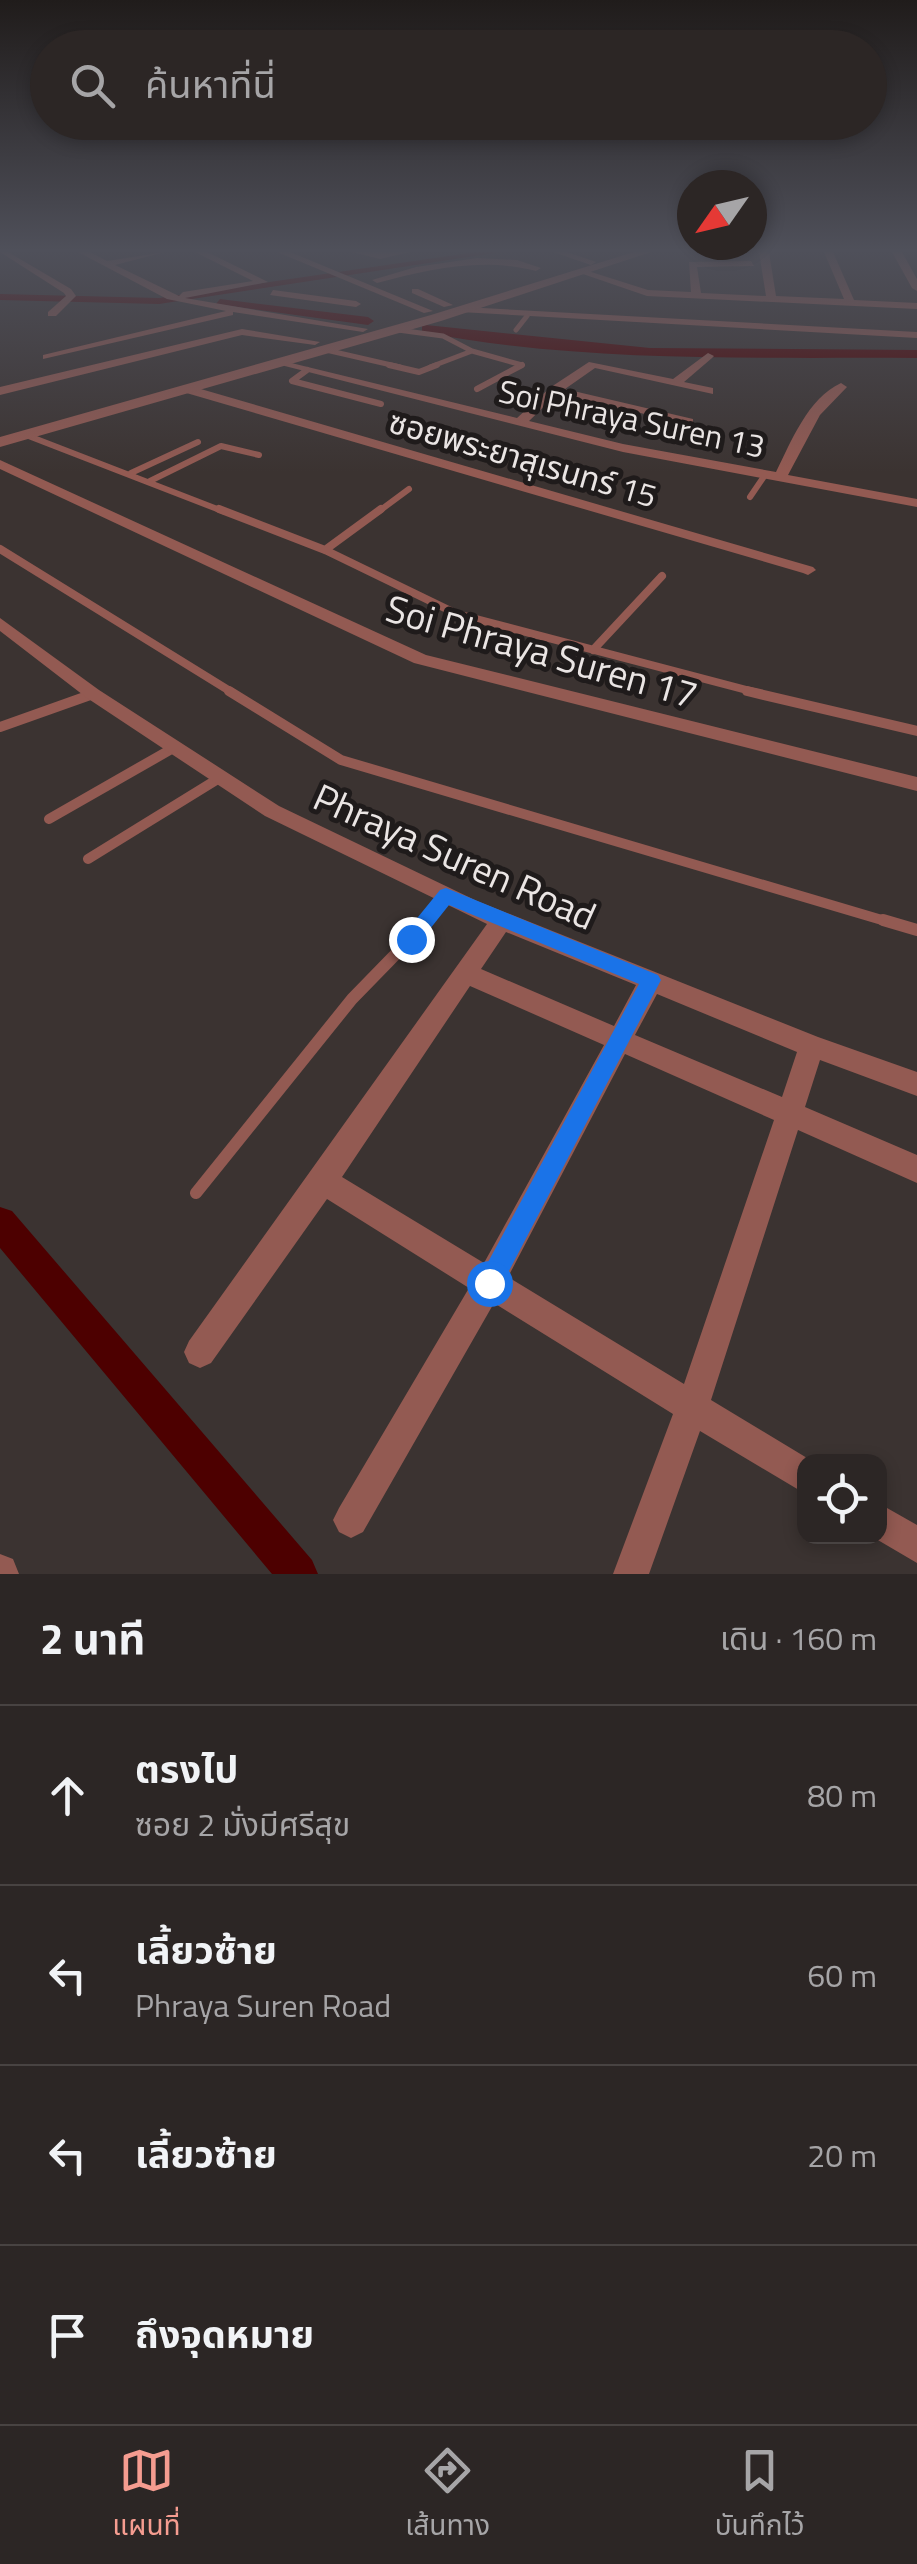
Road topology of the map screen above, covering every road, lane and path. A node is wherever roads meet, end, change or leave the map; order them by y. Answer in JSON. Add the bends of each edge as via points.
{"nodes":[{"id":1,"x":179,"y":325,"type":"edge"},
{"id":2,"x":343,"y":325,"type":"edge"},
{"id":3,"x":369,"y":325,"type":"edge"},
{"id":4,"x":413,"y":325,"type":"edge"},
{"id":5,"x":520,"y":325,"type":"edge"},
{"id":6,"x":770,"y":325,"type":"edge"},
{"id":7,"x":363,"y":328,"type":"junction"},
{"id":8,"x":398,"y":330,"type":"junction"},
{"id":9,"x":516,"y":330,"type":"dead end"},
{"id":10,"x":917,"y":335,"type":"edge"},
{"id":11,"x":314,"y":346,"type":"junction"},
{"id":12,"x":472,"y":351,"type":"junction"},
{"id":13,"x":708,"y":356,"type":"dead end"},
{"id":14,"x":47,"y":357,"type":"dead end"},
{"id":15,"x":279,"y":363,"type":"junction"},
{"id":16,"x":308,"y":370,"type":"junction"},
{"id":17,"x":676,"y":383,"type":"junction"},
{"id":18,"x":840,"y":387,"type":"dead end"},
{"id":19,"x":192,"y":388,"type":"junction"},
{"id":20,"x":477,"y":388,"type":"dead end"},
{"id":21,"x":556,"y":390,"type":"junction"},
{"id":22,"x":709,"y":391,"type":"dead end"},
{"id":23,"x":0,"y":394,"type":"edge"},
{"id":24,"x":140,"y":395,"type":"junction"},
{"id":25,"x":381,"y":404,"type":"dead end"},
{"id":26,"x":519,"y":422,"type":"junction"},
{"id":27,"x":690,"y":422,"type":"dead end"},
{"id":28,"x":0,"y":426,"type":"edge"},
{"id":29,"x":26,"y":435,"type":"junction"},
{"id":30,"x":0,"y":442,"type":"edge"},
{"id":31,"x":198,"y":442,"type":"dead end"},
{"id":32,"x":259,"y":455,"type":"dead end"},
{"id":33,"x":0,"y":464,"type":"edge"},
{"id":34,"x":131,"y":473,"type":"junction"},
{"id":35,"x":773,"y":476,"type":"junction"},
{"id":36,"x":150,"y":480,"type":"junction"},
{"id":37,"x":409,"y":488,"type":"dead end"},
{"id":38,"x":750,"y":497,"type":"dead end"},
{"id":39,"x":917,"y":503,"type":"edge"},
{"id":40,"x":0,"y":550,"type":"edge"},
{"id":41,"x":325,"y":550,"type":"junction"},
{"id":42,"x":808,"y":570,"type":"dead end"},
{"id":43,"x":662,"y":576,"type":"dead end"},
{"id":44,"x":0,"y":623,"type":"edge"},
{"id":45,"x":593,"y":650,"type":"junction"},
{"id":46,"x":92,"y":694,"type":"junction"},
{"id":47,"x":0,"y":727,"type":"edge"},
{"id":48,"x":917,"y":732,"type":"edge"},
{"id":49,"x":175,"y":747,"type":"junction"},
{"id":50,"x":221,"y":777,"type":"junction"},
{"id":51,"x":917,"y":784,"type":"edge"},
{"id":52,"x":49,"y":819,"type":"dead end"},
{"id":53,"x":88,"y":860,"type":"dead end"},
{"id":54,"x":446,"y":896,"type":"junction"},
{"id":55,"x":502,"y":920,"type":"junction"},
{"id":56,"x":917,"y":930,"type":"edge"},
{"id":57,"x":468,"y":974,"type":"junction"},
{"id":58,"x":651,"y":980,"type":"junction"},
{"id":59,"x":621,"y":1040,"type":"junction"},
{"id":60,"x":812,"y":1046,"type":"junction"},
{"id":61,"x":917,"y":1084,"type":"edge"},
{"id":62,"x":792,"y":1112,"type":"junction"},
{"id":63,"x":917,"y":1169,"type":"edge"},
{"id":64,"x":323,"y":1181,"type":"junction"},
{"id":65,"x":196,"y":1193,"type":"dead end"},
{"id":66,"x":489,"y":1283,"type":"junction"},
{"id":67,"x":200,"y":1352,"type":"dead end"},
{"id":68,"x":692,"y":1407,"type":"junction"},
{"id":69,"x":797,"y":1472,"type":"edge"},
{"id":70,"x":351,"y":1520,"type":"dead end"},
{"id":71,"x":887,"y":1526,"type":"edge"},
{"id":72,"x":917,"y":1545,"type":"edge"},
{"id":73,"x":631,"y":1574,"type":"edge"}],
"edges":[{"from":1,"to":14,"type":"street"},
{"from":2,"to":7,"type":"street"},
{"from":3,"to":7,"type":"street"},
{"from":4,"to":8,"type":"street"},
{"from":5,"to":9,"type":"lane"},
{"from":6,"to":10,"type":"street"},
{"from":7,"to":11,"type":"street"},
{"from":8,"to":11,"type":"street"},
{"from":8,"to":12,"type":"lane","via":[[444,336]]},
{"from":11,"to":12,"type":"lane","via":[[419,372]]},
{"from":11,"to":15,"type":"street"},
{"from":11,"to":23,"type":"street","via":[[238,338]]},
{"from":11,"to":24,"type":"street"},
{"from":12,"to":20,"type":"lane","via":[[522,365]]},
{"from":13,"to":17,"type":"street"},
{"from":15,"to":16,"type":"street","name":"Soi Phraya Suren 13"},
{"from":15,"to":19,"type":"street"},
{"from":16,"to":25,"type":"lane","via":[[292,381]]},
{"from":16,"to":26,"type":"street","name":"Soi Phraya Suren 13"},
{"from":17,"to":21,"type":"street","via":[[594,364]]},
{"from":17,"to":22,"type":"street"},
{"from":18,"to":35,"type":"street"},
{"from":19,"to":24,"type":"street"},
{"from":19,"to":42,"type":"street","name":"ซอยพระยาสุเรนทร์ 15"},
{"from":21,"to":26,"type":"street"},
{"from":21,"to":27,"type":"street"},
{"from":24,"to":28,"type":"street"},
{"from":24,"to":29,"type":"street"},
{"from":26,"to":35,"type":"street","name":"Soi Phraya Suren 13"},
{"from":29,"to":30,"type":"street"},
{"from":29,"to":34,"type":"lane"},
{"from":31,"to":34,"type":"lane"},
{"from":32,"to":36,"type":"lane","via":[[221,446]]},
{"from":33,"to":51,"type":"street","name":"Soi Phraya Suren 17","via":[[420,658]]},
{"from":34,"to":36,"type":"lane"},
{"from":35,"to":38,"type":"lane"},
{"from":35,"to":39,"type":"street","name":"Soi Phraya Suren 13"},
{"from":36,"to":41,"type":"lane"},
{"from":37,"to":41,"type":"lane"},
{"from":40,"to":56,"type":"lane","via":[[341,760]]},
{"from":41,"to":45,"type":"lane","via":[[430,604]]},
{"from":43,"to":45,"type":"lane"},
{"from":44,"to":46,"type":"street","name":"Phraya Suren Road"},
{"from":45,"to":48,"type":"lane"},
{"from":46,"to":47,"type":"lane"},
{"from":46,"to":49,"type":"street","name":"Phraya Suren Road"},
{"from":49,"to":50,"type":"street","name":"Phraya Suren Road"},
{"from":49,"to":52,"type":"lane"},
{"from":50,"to":53,"type":"lane"},
{"from":50,"to":54,"type":"street","name":"Phraya Suren Road","via":[[272,811]]},
{"from":54,"to":55,"type":"street","name":"Phraya Suren Road"},
{"from":54,"to":65,"type":"lane","via":[[426,926],[352,999]]},
{"from":55,"to":57,"type":"street"},
{"from":55,"to":58,"type":"street","name":"Phraya Suren Road"},
{"from":57,"to":59,"type":"street"},
{"from":57,"to":64,"type":"street"},
{"from":58,"to":59,"type":"street"},
{"from":58,"to":60,"type":"street","name":"Phraya Suren Road"},
{"from":59,"to":62,"type":"street"},
{"from":59,"to":66,"type":"street"},
{"from":60,"to":61,"type":"street","name":"Phraya Suren Road"},
{"from":60,"to":62,"type":"street"},
{"from":62,"to":63,"type":"street"},
{"from":62,"to":68,"type":"street"},
{"from":64,"to":66,"type":"street"},
{"from":64,"to":67,"type":"street"},
{"from":66,"to":68,"type":"street"},
{"from":66,"to":70,"type":"street"},
{"from":68,"to":69,"type":"street"},
{"from":68,"to":73,"type":"street"},
{"from":71,"to":72,"type":"street"}]}
